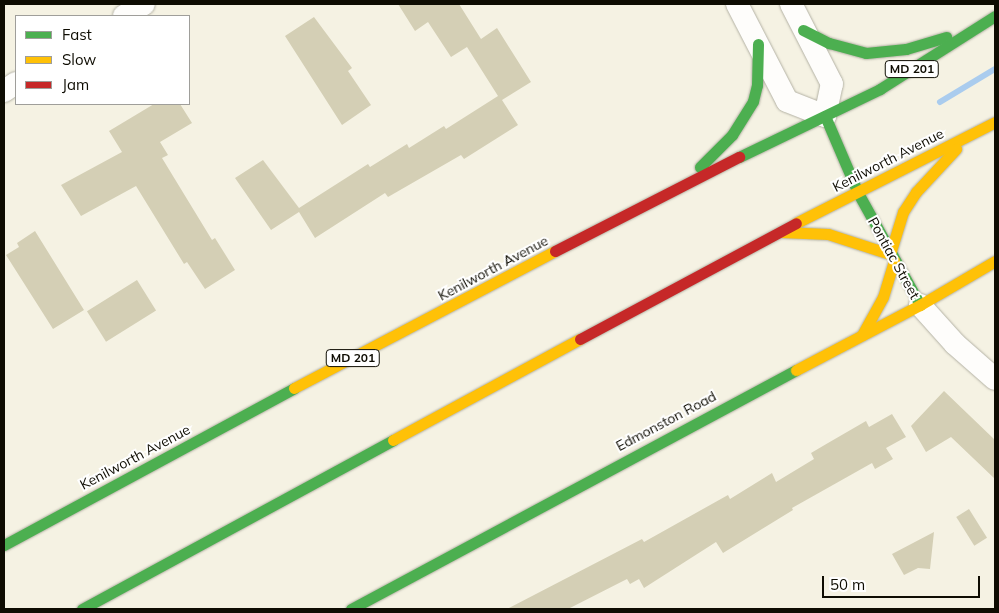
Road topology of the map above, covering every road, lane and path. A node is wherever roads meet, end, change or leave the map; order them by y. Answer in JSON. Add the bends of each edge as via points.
{"nodes":[{"id":1,"x":144,"y":4,"type":"edge"},
{"id":2,"x":737,"y":4,"type":"edge"},
{"id":3,"x":791,"y":4,"type":"edge"},
{"id":4,"x":126,"y":15,"type":"edge"},
{"id":5,"x":995,"y":16,"type":"edge"},
{"id":6,"x":980,"y":26,"type":"junction"},
{"id":7,"x":803,"y":30,"type":"junction"},
{"id":8,"x":758,"y":44,"type":"junction"},
{"id":9,"x":15,"y":84,"type":"edge"},
{"id":10,"x":4,"y":91,"type":"edge"},
{"id":11,"x":825,"y":116,"type":"junction"},
{"id":12,"x":995,"y":122,"type":"edge"},
{"id":13,"x":968,"y":138,"type":"junction"},
{"id":14,"x":858,"y":193,"type":"junction"},
{"id":15,"x":658,"y":197,"type":"junction"},
{"id":16,"x":777,"y":232,"type":"junction"},
{"id":17,"x":892,"y":258,"type":"junction"},
{"id":18,"x":995,"y":261,"type":"edge"},
{"id":19,"x":920,"y":305,"type":"junction"},
{"id":20,"x":862,"y":335,"type":"junction"},
{"id":21,"x":995,"y":379,"type":"edge"},
{"id":22,"x":4,"y":545,"type":"edge"},
{"id":23,"x":82,"y":609,"type":"edge"},
{"id":24,"x":351,"y":609,"type":"edge"}],
"edges":[{"from":1,"to":4,"type":"street"},
{"from":2,"to":8,"type":"street"},
{"from":3,"to":7,"type":"street"},
{"from":5,"to":6,"type":"main road","name":"Kenilworth Avenue","number":"MD 201"},
{"from":6,"to":7,"type":"main road","via":[[930,43],[877,54],[829,44]]},
{"from":6,"to":11,"type":"main road","name":"Kenilworth Avenue","number":"MD 201","via":[[880,89]]},
{"from":7,"to":11,"type":"street","via":[[832,84]]},
{"from":8,"to":11,"type":"street","via":[[787,101]]},
{"from":8,"to":15,"type":"main road","via":[[757,85],[745,116],[712,158]]},
{"from":9,"to":10,"type":"street"},
{"from":11,"to":14,"type":"main road","name":"Pontiac Street"},
{"from":11,"to":15,"type":"main road","name":"Kenilworth Avenue","number":"MD 201"},
{"from":12,"to":13,"type":"main road","name":"Kenilworth Avenue"},
{"from":13,"to":14,"type":"main road","name":"Kenilworth Avenue"},
{"from":13,"to":17,"type":"main road","via":[[916,192],[903,212]]},
{"from":14,"to":16,"type":"main road","name":"Kenilworth Avenue"},
{"from":14,"to":17,"type":"main road","name":"Pontiac Street"},
{"from":15,"to":22,"type":"main road","name":"Kenilworth Avenue","number":"MD 201","via":[[150,464]]},
{"from":16,"to":17,"type":"main road","via":[[828,234]]},
{"from":16,"to":23,"type":"main road","name":"Kenilworth Avenue"},
{"from":17,"to":19,"type":"main road","name":"Pontiac Street"},
{"from":17,"to":20,"type":"main road","via":[[882,297]]},
{"from":18,"to":19,"type":"main road","name":"Edmonston Road"},
{"from":19,"to":20,"type":"main road","name":"Edmonston Road"},
{"from":19,"to":21,"type":"street","name":"Pontiac Street","via":[[955,344]]},
{"from":20,"to":24,"type":"main road","name":"Edmonston Road"}]}
